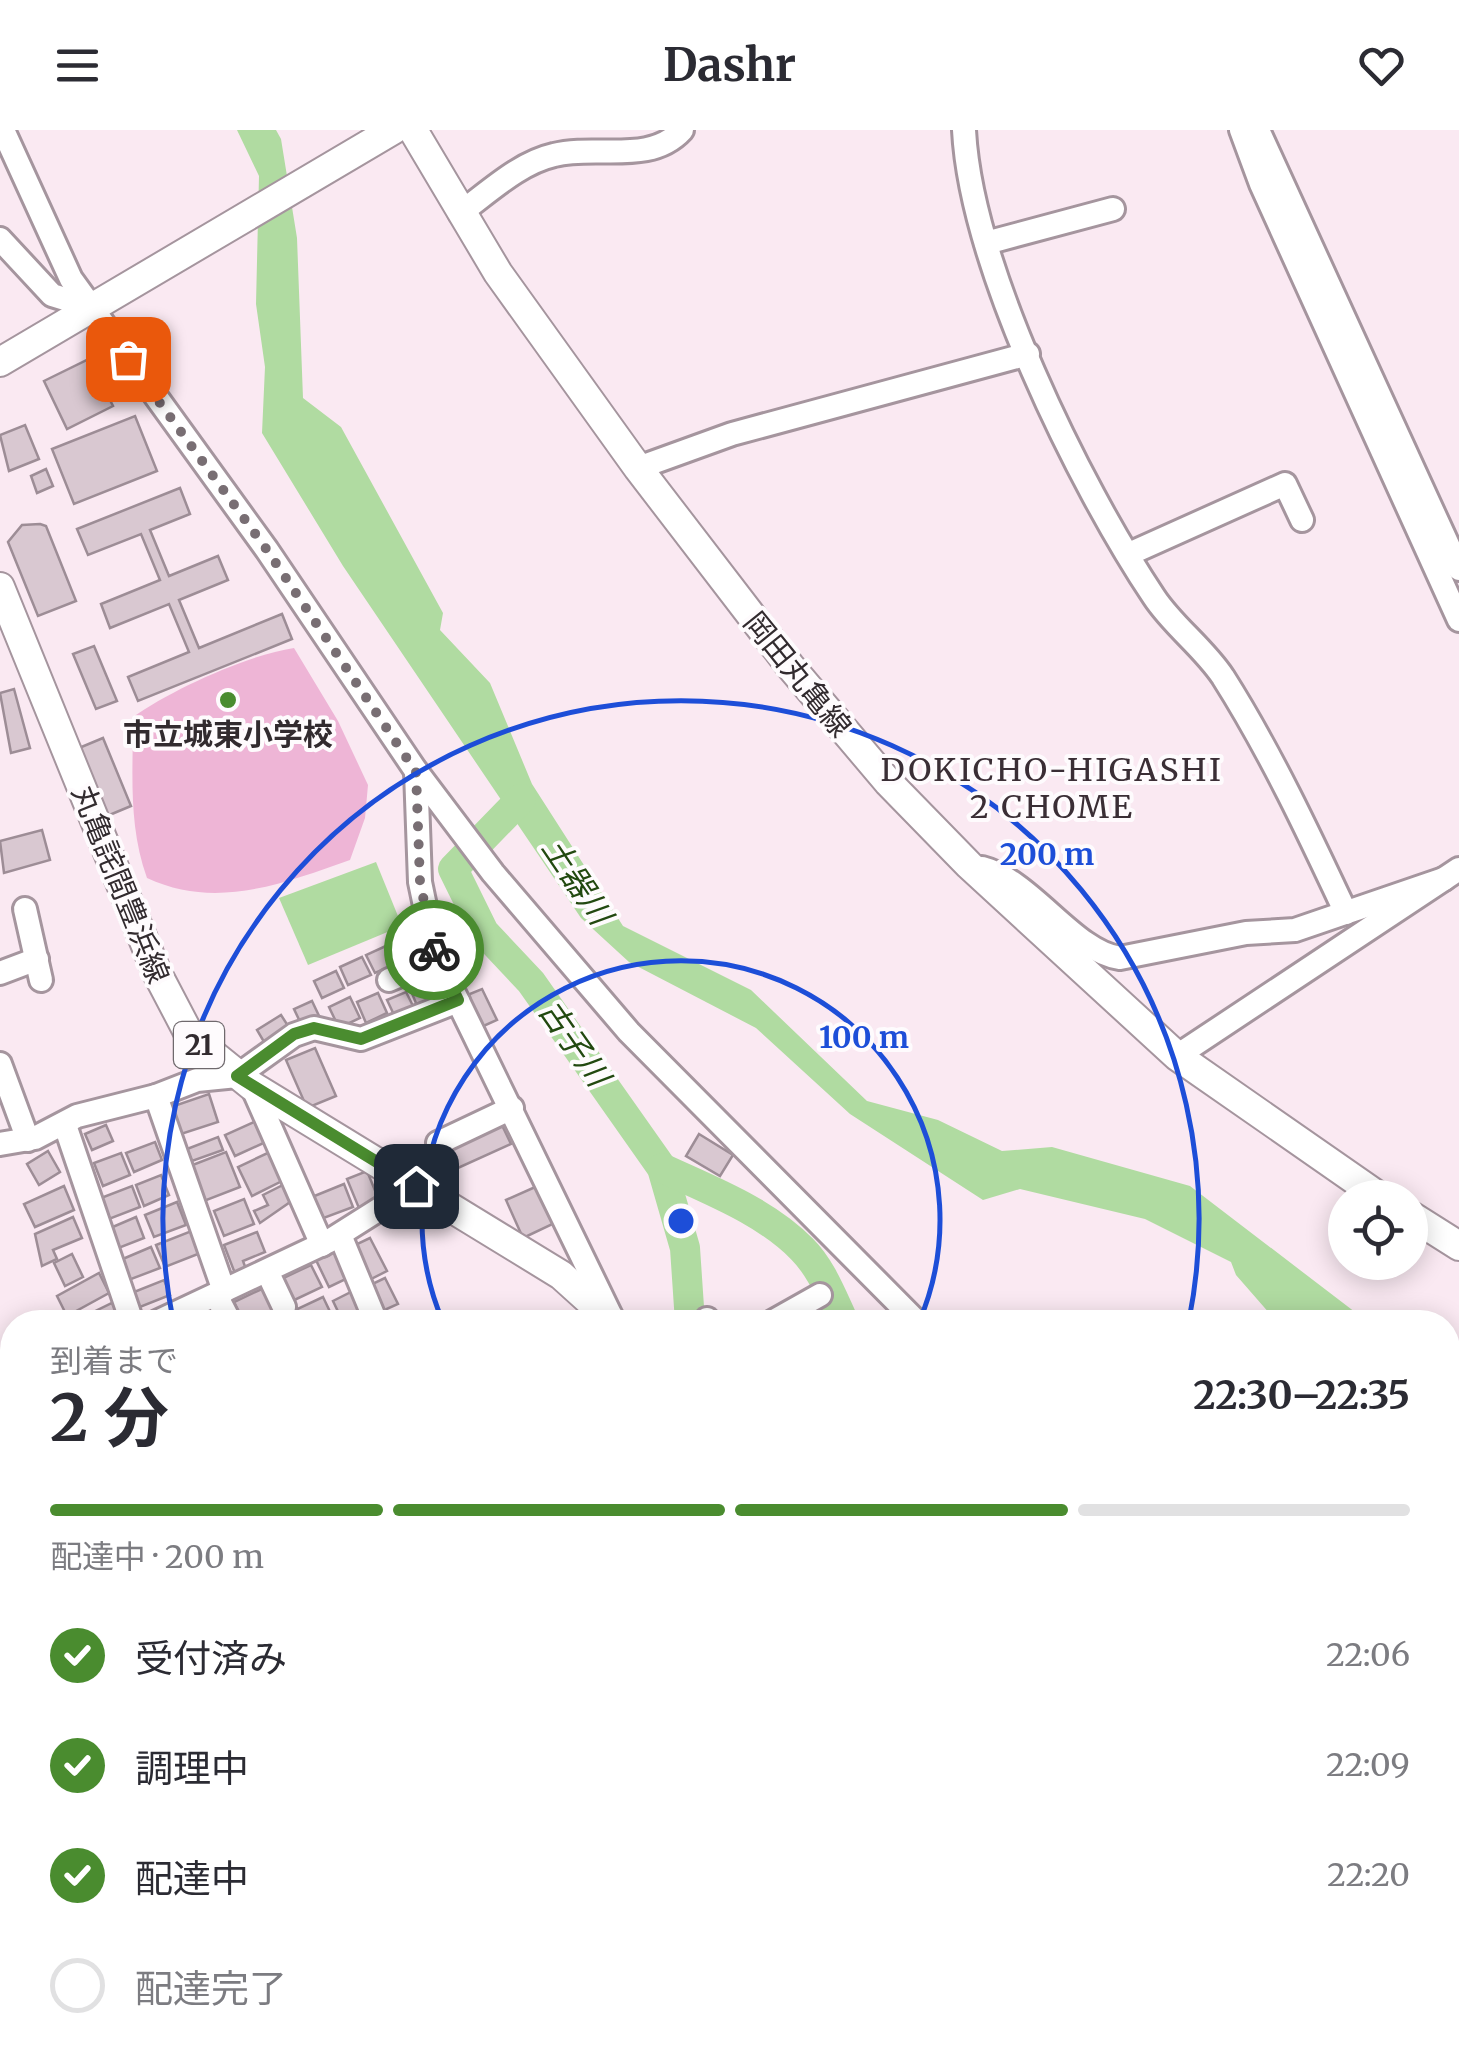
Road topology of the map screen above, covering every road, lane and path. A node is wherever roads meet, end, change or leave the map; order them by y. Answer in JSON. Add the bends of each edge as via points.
{"nodes":[{"id":1,"x":2,"y":130,"type":"edge"},
{"id":2,"x":393,"y":130,"type":"edge"},
{"id":3,"x":413,"y":130,"type":"edge"},
{"id":4,"x":682,"y":130,"type":"edge"},
{"id":5,"x":1241,"y":130,"type":"edge"},
{"id":6,"x":1258,"y":130,"type":"edge"},
{"id":7,"x":970,"y":132,"type":"edge"},
{"id":8,"x":619,"y":141,"type":"edge"},
{"id":9,"x":1113,"y":208,"type":"dead end"},
{"id":10,"x":460,"y":214,"type":"junction"},
{"id":11,"x":0,"y":239,"type":"edge"},
{"id":12,"x":986,"y":243,"type":"junction"},
{"id":13,"x":102,"y":302,"type":"junction"},
{"id":14,"x":1028,"y":354,"type":"junction"},
{"id":15,"x":0,"y":362,"type":"edge"},
{"id":16,"x":638,"y":468,"type":"junction"},
{"id":17,"x":1302,"y":520,"type":"dead end"},
{"id":18,"x":1129,"y":554,"type":"junction"},
{"id":19,"x":1459,"y":568,"type":"edge"},
{"id":20,"x":0,"y":587,"type":"edge"},
{"id":21,"x":1459,"y":620,"type":"edge"},
{"id":22,"x":416,"y":772,"type":"junction"},
{"id":23,"x":968,"y":865,"type":"junction"},
{"id":24,"x":1451,"y":874,"type":"edge"},
{"id":25,"x":25,"y":909,"type":"dead end"},
{"id":26,"x":1346,"y":913,"type":"junction"},
{"id":27,"x":438,"y":959,"type":"junction"},
{"id":28,"x":0,"y":973,"type":"edge"},
{"id":29,"x":389,"y":980,"type":"dead end"},
{"id":30,"x":458,"y":1000,"type":"junction"},
{"id":31,"x":1177,"y":1056,"type":"junction"},
{"id":32,"x":0,"y":1064,"type":"edge"},
{"id":33,"x":244,"y":1081,"type":"junction"},
{"id":34,"x":156,"y":1096,"type":"junction"},
{"id":35,"x":512,"y":1108,"type":"junction"},
{"id":36,"x":65,"y":1125,"type":"junction"},
{"id":37,"x":28,"y":1140,"type":"junction"},
{"id":38,"x":438,"y":1143,"type":"dead end"},
{"id":39,"x":0,"y":1144,"type":"edge"},
{"id":40,"x":1355,"y":1180,"type":"edge"},
{"id":41,"x":416,"y":1186,"type":"junction"},
{"id":42,"x":1428,"y":1222,"type":"edge"},
{"id":43,"x":1428,"y":1226,"type":"edge"},
{"id":44,"x":1459,"y":1232,"type":"edge"},
{"id":45,"x":331,"y":1240,"type":"junction"},
{"id":46,"x":1459,"y":1246,"type":"edge"},
{"id":47,"x":268,"y":1270,"type":"junction"},
{"id":48,"x":220,"y":1293,"type":"junction"},
{"id":49,"x":820,"y":1295,"type":"dead end"},
{"id":50,"x":284,"y":1307,"type":"dead end"},
{"id":51,"x":128,"y":1310,"type":"edge"},
{"id":52,"x":183,"y":1310,"type":"edge"},
{"id":53,"x":226,"y":1310,"type":"edge"},
{"id":54,"x":375,"y":1310,"type":"edge"},
{"id":55,"x":600,"y":1310,"type":"edge"},
{"id":56,"x":608,"y":1310,"type":"edge"},
{"id":57,"x":793,"y":1310,"type":"edge"},
{"id":58,"x":905,"y":1310,"type":"edge"},
{"id":59,"x":0,"y":1905,"type":"edge"},
{"id":60,"x":0,"y":1929,"type":"edge"}],
"edges":[{"from":1,"to":13,"type":"street","via":[[71,279]]},
{"from":2,"to":13,"type":"main road"},
{"from":3,"to":10,"type":"main road","name":"岡田丸亀線"},
{"from":4,"to":8,"type":"street","via":[[669,144]]},
{"from":5,"to":21,"type":"street"},
{"from":6,"to":19,"type":"street"},
{"from":7,"to":12,"type":"street"},
{"from":8,"to":10,"type":"street","via":[[528,164]]},
{"from":9,"to":12,"type":"street"},
{"from":10,"to":16,"type":"main road","name":"岡田丸亀線"},
{"from":11,"to":13,"type":"street","via":[[52,295]]},
{"from":12,"to":14,"type":"street"},
{"from":13,"to":15,"type":"main road"},
{"from":13,"to":22,"type":"street"},
{"from":14,"to":16,"type":"street","via":[[732,434]]},
{"from":14,"to":18,"type":"street"},
{"from":16,"to":23,"type":"main road","name":"岡田丸亀線","via":[[836,724]]},
{"from":17,"to":18,"type":"street","via":[[1285,484]]},
{"from":18,"to":26,"type":"street","via":[[1156,601],[1224,678]]},
{"from":20,"to":33,"type":"main road","name":"丸亀詫間豊浜線","number":"21","via":[[169,1000],[190,1036]]},
{"from":22,"to":27,"type":"street","via":[[420,882]]},
{"from":22,"to":58,"type":"street","via":[[629,1032]]},
{"from":23,"to":26,"type":"street","via":[[988,870],[1105,956],[1120,958],[1246,932],[1295,930]]},
{"from":23,"to":31,"type":"main road","name":"岡田丸亀線"},
{"from":24,"to":26,"type":"street"},
{"from":24,"to":31,"type":"street"},
{"from":25,"to":28,"type":"street","via":[[39,970]]},
{"from":27,"to":29,"type":"street"},
{"from":27,"to":30,"type":"street"},
{"from":30,"to":33,"type":"street","via":[[361,1039],[314,1028],[294,1034]]},
{"from":30,"to":35,"type":"street"},
{"from":31,"to":40,"type":"main road","name":"岡田丸亀線"},
{"from":32,"to":37,"type":"street"},
{"from":33,"to":34,"type":"street","via":[[197,1080]]},
{"from":33,"to":41,"type":"main road","name":"丸亀詫間豊浜線","number":"21"},
{"from":33,"to":45,"type":"street"},
{"from":34,"to":36,"type":"street"},
{"from":34,"to":48,"type":"street"},
{"from":35,"to":38,"type":"street"},
{"from":35,"to":56,"type":"street"},
{"from":36,"to":37,"type":"street"},
{"from":36,"to":51,"type":"street"},
{"from":37,"to":39,"type":"street"},
{"from":41,"to":45,"type":"street"},
{"from":41,"to":55,"type":"main road","name":"丸亀詫間豊浜線","number":"21","via":[[561,1276]]},
{"from":42,"to":44,"type":"street"},
{"from":43,"to":46,"type":"main road"},
{"from":45,"to":47,"type":"street"},
{"from":45,"to":54,"type":"street"},
{"from":47,"to":48,"type":"street"},
{"from":47,"to":50,"type":"street"},
{"from":48,"to":52,"type":"street"},
{"from":48,"to":53,"type":"street"},
{"from":49,"to":57,"type":"street"},
{"from":59,"to":60,"type":"street"}]}
